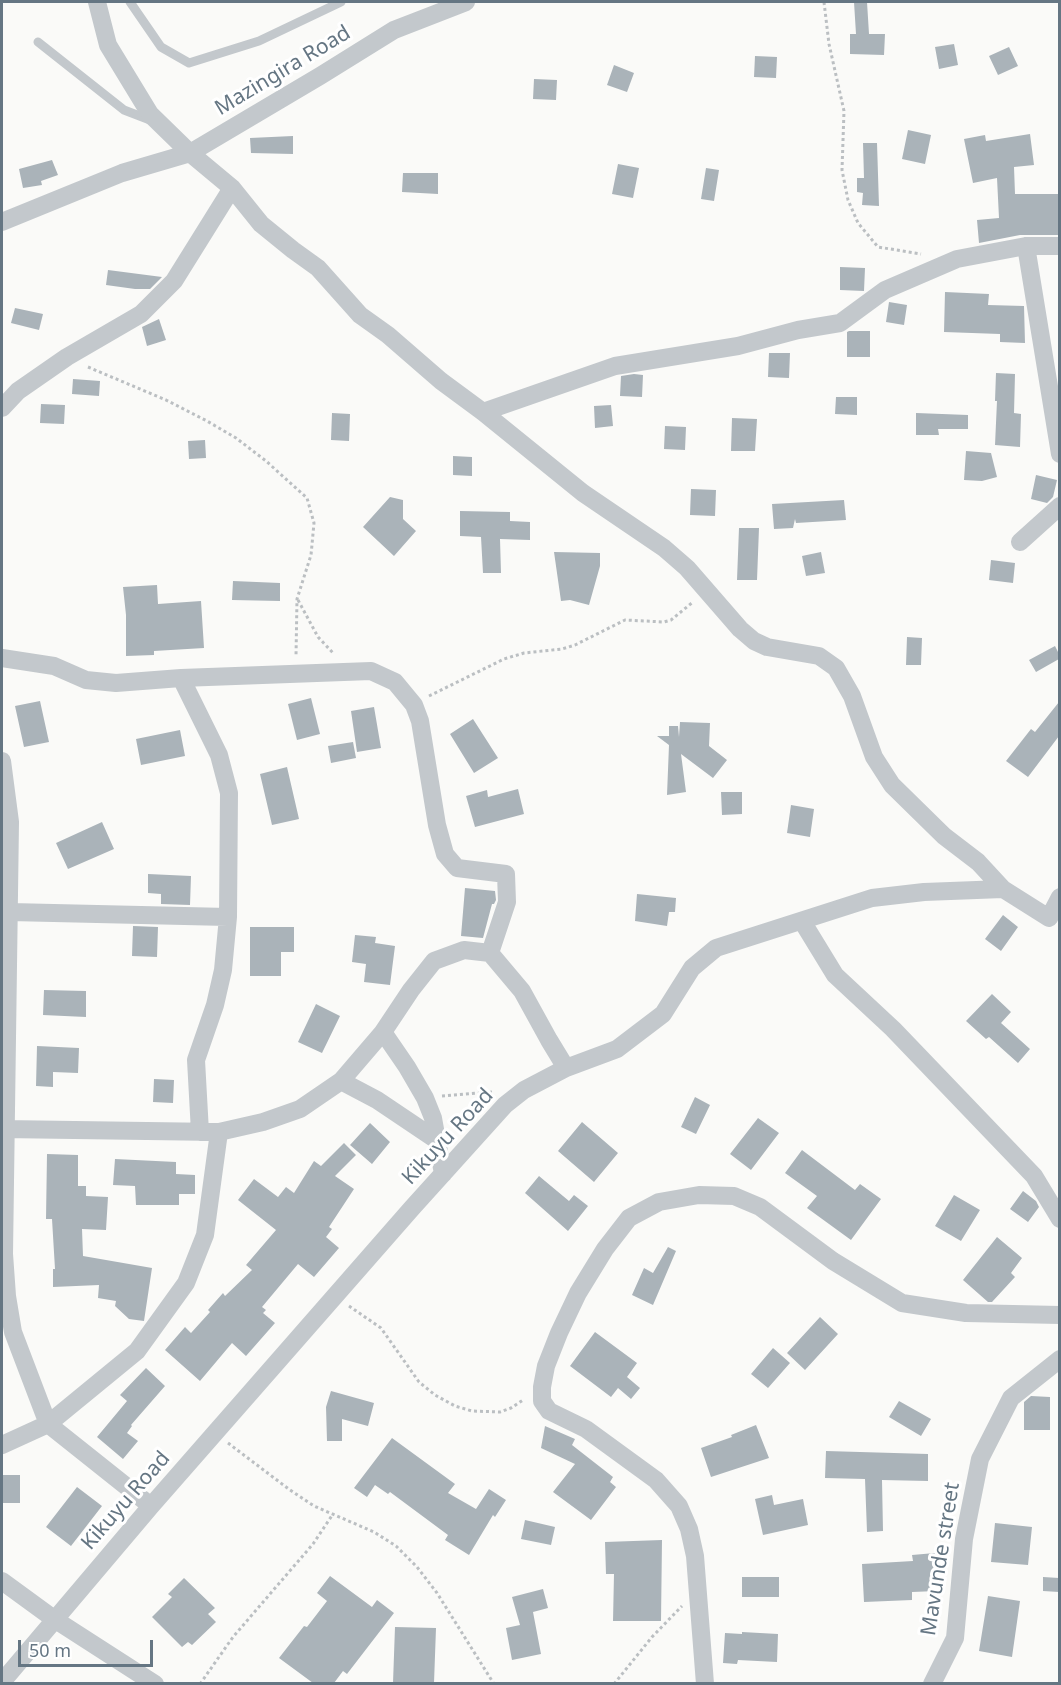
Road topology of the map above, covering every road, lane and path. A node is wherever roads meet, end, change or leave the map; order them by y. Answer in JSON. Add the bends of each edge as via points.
{"nodes":[{"id":1,"x":97,"y":2,"type":"edge"},
{"id":2,"x":130,"y":2,"type":"edge"},
{"id":3,"x":341,"y":2,"type":"edge"},
{"id":4,"x":466,"y":2,"type":"edge"},
{"id":5,"x":824,"y":2,"type":"edge"},
{"id":6,"x":38,"y":42,"type":"dead end"},
{"id":7,"x":160,"y":124,"type":"junction"},
{"id":8,"x":190,"y":153,"type":"junction"},
{"id":9,"x":232,"y":188,"type":"junction"},
{"id":10,"x":2,"y":222,"type":"edge"},
{"id":11,"x":1026,"y":246,"type":"junction"},
{"id":12,"x":1059,"y":246,"type":"edge"},
{"id":13,"x":923,"y":254,"type":"dead end"},
{"id":14,"x":67,"y":357,"type":"junction"},
{"id":15,"x":2,"y":408,"type":"edge"},
{"id":16,"x":483,"y":412,"type":"junction"},
{"id":17,"x":1059,"y":454,"type":"edge"},
{"id":18,"x":1059,"y":506,"type":"edge"},
{"id":19,"x":1020,"y":542,"type":"dead end"},
{"id":20,"x":706,"y":591,"type":"junction"},
{"id":21,"x":297,"y":599,"type":"junction"},
{"id":22,"x":2,"y":658,"type":"edge"},
{"id":23,"x":356,"y":672,"type":"junction"},
{"id":24,"x":296,"y":674,"type":"junction"},
{"id":25,"x":182,"y":678,"type":"junction"},
{"id":26,"x":414,"y":705,"type":"junction"},
{"id":27,"x":2,"y":761,"type":"edge"},
{"id":28,"x":1003,"y":889,"type":"junction"},
{"id":29,"x":1059,"y":897,"type":"edge"},
{"id":30,"x":10,"y":912,"type":"junction"},
{"id":31,"x":228,"y":916,"type":"junction"},
{"id":32,"x":802,"y":921,"type":"junction"},
{"id":33,"x":1054,"y":922,"type":"edge"},
{"id":34,"x":490,"y":953,"type":"junction"},
{"id":35,"x":383,"y":1032,"type":"junction"},
{"id":36,"x":566,"y":1068,"type":"junction"},
{"id":37,"x":341,"y":1081,"type":"junction"},
{"id":38,"x":494,"y":1092,"type":"dead end"},
{"id":39,"x":426,"y":1098,"type":"junction"},
{"id":40,"x":3,"y":1129,"type":"edge"},
{"id":41,"x":200,"y":1132,"type":"junction"},
{"id":42,"x":219,"y":1132,"type":"junction"},
{"id":43,"x":438,"y":1141,"type":"junction"},
{"id":44,"x":443,"y":1174,"type":"junction"},
{"id":45,"x":1059,"y":1219,"type":"edge"},
{"id":46,"x":334,"y":1297,"type":"junction"},
{"id":47,"x":1059,"y":1316,"type":"edge"},
{"id":48,"x":1059,"y":1359,"type":"edge"},
{"id":49,"x":529,"y":1393,"type":"dead end"},
{"id":50,"x":48,"y":1424,"type":"junction"},
{"id":51,"x":215,"y":1433,"type":"junction"},
{"id":52,"x":2,"y":1445,"type":"edge"},
{"id":53,"x":151,"y":1506,"type":"junction"},
{"id":54,"x":333,"y":1514,"type":"junction"},
{"id":55,"x":2,"y":1581,"type":"edge"},
{"id":56,"x":698,"y":1589,"type":"junction"},
{"id":57,"x":54,"y":1619,"type":"junction"},
{"id":58,"x":2,"y":1682,"type":"edge"},
{"id":59,"x":155,"y":1683,"type":"edge"},
{"id":60,"x":200,"y":1683,"type":"edge"},
{"id":61,"x":494,"y":1683,"type":"edge"},
{"id":62,"x":614,"y":1683,"type":"edge"},
{"id":63,"x":705,"y":1683,"type":"edge"},
{"id":64,"x":932,"y":1683,"type":"edge"}],
"edges":[{"from":1,"to":7,"type":"street","via":[[108,45]]},
{"from":2,"to":3,"type":"lane","via":[[160,47],[189,63],[260,41]]},
{"from":4,"to":8,"type":"street","name":"Mazingira Road","via":[[394,30]]},
{"from":5,"to":13,"type":"path","via":[[844,111],[842,171],[848,200],[858,223],[878,247]]},
{"from":6,"to":7,"type":"lane","via":[[124,110]]},
{"from":7,"to":8,"type":"street"},
{"from":8,"to":9,"type":"street"},
{"from":8,"to":10,"type":"street","name":"Mazingira Road","via":[[122,173]]},
{"from":9,"to":14,"type":"street","via":[[174,281],[141,314]]},
{"from":9,"to":16,"type":"street","via":[[261,224],[318,268],[360,315]]},
{"from":11,"to":12,"type":"street"},
{"from":11,"to":16,"type":"street","via":[[957,260],[885,290],[840,323],[738,346],[615,366]]},
{"from":11,"to":17,"type":"street"},
{"from":14,"to":15,"type":"street","via":[[18,391]]},
{"from":14,"to":21,"type":"path","via":[[166,399],[236,438],[307,498],[314,523],[313,538]]},
{"from":16,"to":20,"type":"street","via":[[575,487],[664,548]]},
{"from":18,"to":19,"type":"street"},
{"from":20,"to":26,"type":"path","via":[[671,620],[625,620],[575,645],[504,659]]},
{"from":20,"to":28,"type":"street","via":[[754,641],[819,656],[836,668],[852,696],[874,757],[892,785]]},
{"from":21,"to":23,"type":"path","via":[[318,637]]},
{"from":21,"to":24,"type":"path"},
{"from":22,"to":25,"type":"street","via":[[54,666],[86,680],[116,683]]},
{"from":23,"to":24,"type":"street"},
{"from":23,"to":26,"type":"street","via":[[371,671],[395,682]]},
{"from":24,"to":25,"type":"street"},
{"from":25,"to":31,"type":"street","via":[[219,755],[229,793]]},
{"from":26,"to":34,"type":"street","via":[[445,854],[457,868],[506,874],[507,902]]},
{"from":27,"to":30,"type":"street","via":[[9,822]]},
{"from":28,"to":32,"type":"street","name":"Kikuyu Road","via":[[872,898]]},
{"from":28,"to":33,"type":"street"},
{"from":29,"to":33,"type":"street"},
{"from":30,"to":31,"type":"street"},
{"from":30,"to":40,"type":"street"},
{"from":31,"to":41,"type":"street","via":[[224,970],[196,1060]]},
{"from":32,"to":36,"type":"street","name":"Kikuyu Road","via":[[716,948],[692,968],[663,1014],[617,1049]]},
{"from":32,"to":45,"type":"street","via":[[835,975],[893,1029],[1034,1176]]},
{"from":34,"to":35,"type":"street","via":[[464,950],[434,961]]},
{"from":34,"to":36,"type":"street","via":[[522,991]]},
{"from":35,"to":37,"type":"street"},
{"from":35,"to":39,"type":"street"},
{"from":36,"to":44,"type":"street","name":"Kikuyu Road","via":[[505,1105]]},
{"from":37,"to":42,"type":"street","via":[[300,1109]]},
{"from":37,"to":43,"type":"street"},
{"from":38,"to":39,"type":"path"},
{"from":39,"to":43,"type":"street"},
{"from":40,"to":41,"type":"street"},
{"from":40,"to":50,"type":"street","via":[[7,1296],[13,1332]]},
{"from":41,"to":42,"type":"street"},
{"from":42,"to":50,"type":"street","via":[[205,1235],[186,1283],[137,1351]]},
{"from":43,"to":44,"type":"street"},
{"from":44,"to":46,"type":"street","name":"Kikuyu Road"},
{"from":46,"to":49,"type":"path","via":[[381,1328],[419,1382],[455,1406],[500,1412]]},
{"from":46,"to":51,"type":"street","name":"Kikuyu Road"},
{"from":47,"to":56,"type":"street","via":[[966,1313],[902,1303],[833,1261],[760,1207],[734,1196],[699,1195],[659,1202],[629,1218],[605,1249],[563,1323],[546,1366],[542,1401],[549,1411],[586,1429],[656,1480],[679,1506],[689,1529]]},
{"from":48,"to":64,"type":"street","name":"Mavunde street","via":[[1011,1398],[980,1459],[964,1539],[955,1638]]},
{"from":50,"to":52,"type":"street"},
{"from":50,"to":53,"type":"street"},
{"from":51,"to":53,"type":"street","name":"Kikuyu Road"},
{"from":51,"to":54,"type":"path","via":[[290,1490]]},
{"from":53,"to":57,"type":"street","name":"Kikuyu Road"},
{"from":54,"to":60,"type":"path"},
{"from":54,"to":61,"type":"path","via":[[374,1532],[396,1546],[417,1567]]},
{"from":55,"to":57,"type":"street"},
{"from":56,"to":62,"type":"path"},
{"from":56,"to":63,"type":"street"},
{"from":57,"to":58,"type":"street","name":"Kikuyu Road"},
{"from":57,"to":59,"type":"street"}]}
